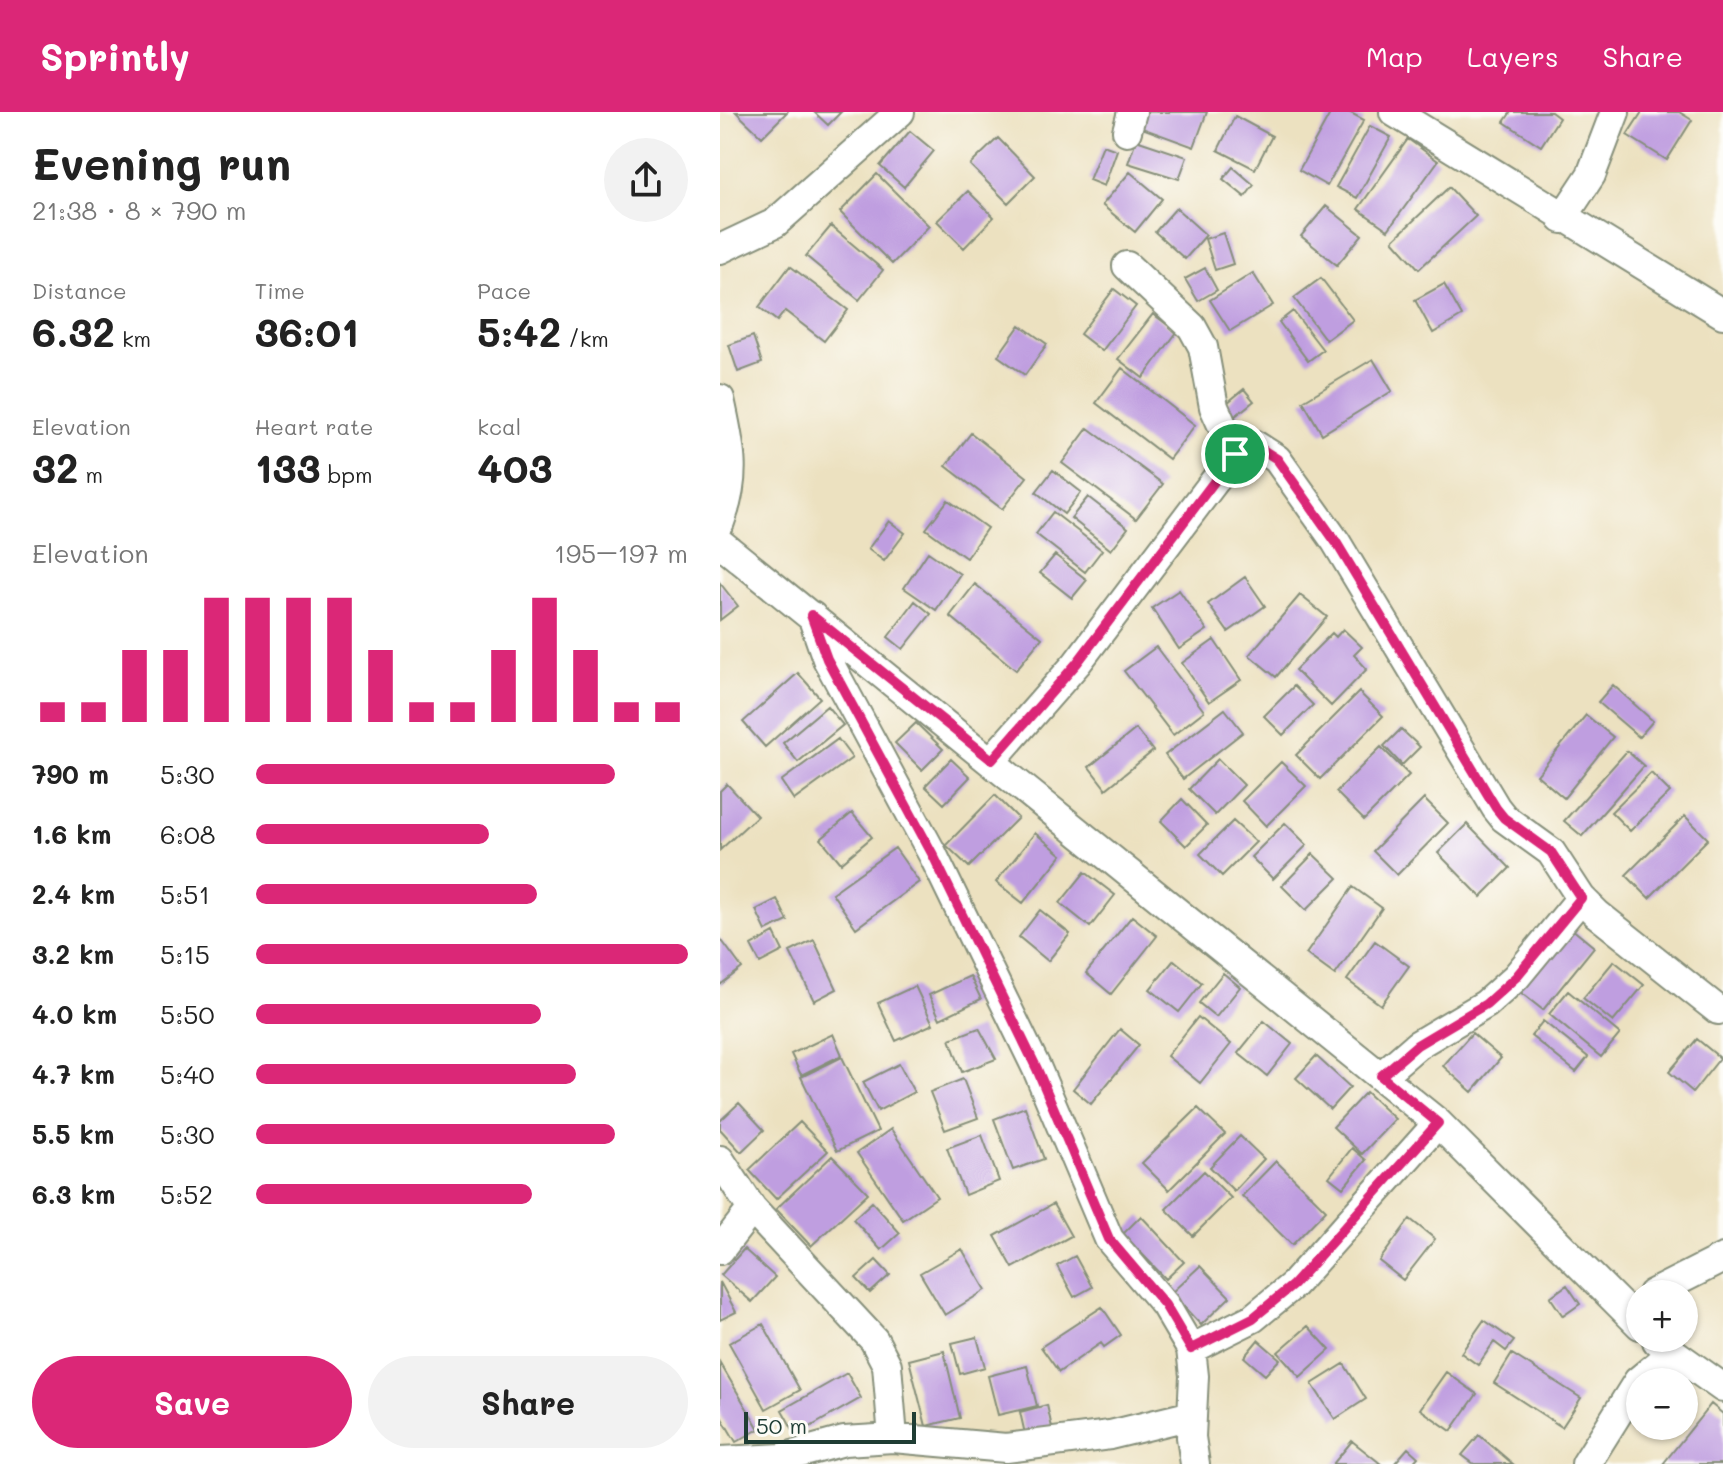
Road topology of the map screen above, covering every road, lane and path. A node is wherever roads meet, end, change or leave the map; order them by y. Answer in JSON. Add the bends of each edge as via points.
{"nodes":[{"id":1,"x":900,"y":112,"type":"edge"},
{"id":2,"x":1394,"y":112,"type":"edge"},
{"id":3,"x":1615,"y":112,"type":"edge"},
{"id":4,"x":1562,"y":219,"type":"junction"},
{"id":5,"x":720,"y":249,"type":"edge"},
{"id":6,"x":1127,"y":266,"type":"dead end"},
{"id":7,"x":1723,"y":314,"type":"edge"},
{"id":8,"x":720,"y":399,"type":"edge"},
{"id":9,"x":1235,"y":454,"type":"junction"},
{"id":10,"x":720,"y":522,"type":"edge"},
{"id":11,"x":720,"y":543,"type":"edge"},
{"id":12,"x":811,"y":615,"type":"junction"},
{"id":13,"x":992,"y":760,"type":"junction"},
{"id":14,"x":1581,"y":898,"type":"junction"},
{"id":15,"x":1718,"y":1010,"type":"dead end"},
{"id":16,"x":1381,"y":1076,"type":"junction"},
{"id":17,"x":1438,"y":1123,"type":"junction"},
{"id":18,"x":720,"y":1160,"type":"edge"},
{"id":19,"x":752,"y":1209,"type":"junction"},
{"id":20,"x":720,"y":1250,"type":"edge"},
{"id":21,"x":1723,"y":1258,"type":"edge"},
{"id":22,"x":1680,"y":1280,"type":"edge"},
{"id":23,"x":1626,"y":1306,"type":"edge"},
{"id":24,"x":1191,"y":1349,"type":"junction"},
{"id":25,"x":1672,"y":1352,"type":"edge"},
{"id":26,"x":1723,"y":1388,"type":"edge"},
{"id":27,"x":1626,"y":1400,"type":"edge"},
{"id":28,"x":1192,"y":1415,"type":"junction"},
{"id":29,"x":893,"y":1438,"type":"junction"},
{"id":30,"x":720,"y":1461,"type":"edge"},
{"id":31,"x":1195,"y":1464,"type":"edge"},
{"id":32,"x":1586,"y":1464,"type":"edge"}],
"edges":[{"from":1,"to":5,"type":"street","via":[[775,223]]},
{"from":2,"to":4,"type":"street"},
{"from":3,"to":4,"type":"street","via":[[1591,175]]},
{"from":4,"to":7,"type":"street"},
{"from":6,"to":9,"type":"street","via":[[1192,327],[1203,347],[1214,407]]},
{"from":8,"to":10,"type":"street","via":[[732,456],[731,494]]},
{"from":9,"to":13,"type":"street","via":[[1077,663]]},
{"from":9,"to":14,"type":"street","via":[[1255,445],[1277,459],[1336,542],[1496,808],[1551,852]]},
{"from":11,"to":12,"type":"street"},
{"from":12,"to":13,"type":"street"},
{"from":12,"to":24,"type":"street","via":[[827,659],[933,855],[1037,1069],[1109,1239],[1165,1305]]},
{"from":13,"to":16,"type":"street"},
{"from":14,"to":15,"type":"street"},
{"from":14,"to":16,"type":"street","via":[[1516,977],[1486,1004],[1417,1045]]},
{"from":16,"to":17,"type":"street"},
{"from":17,"to":23,"type":"street"},
{"from":17,"to":24,"type":"street","via":[[1293,1285],[1253,1318]]},
{"from":18,"to":19,"type":"street"},
{"from":19,"to":20,"type":"street"},
{"from":19,"to":29,"type":"street","via":[[874,1340],[887,1365]]},
{"from":21,"to":22,"type":"street"},
{"from":24,"to":28,"type":"street"},
{"from":25,"to":26,"type":"street"},
{"from":27,"to":32,"type":"street"},
{"from":28,"to":29,"type":"street","via":[[1110,1435],[1006,1448]]},
{"from":28,"to":31,"type":"street"},
{"from":29,"to":30,"type":"street","via":[[844,1441],[782,1458]]}]}
